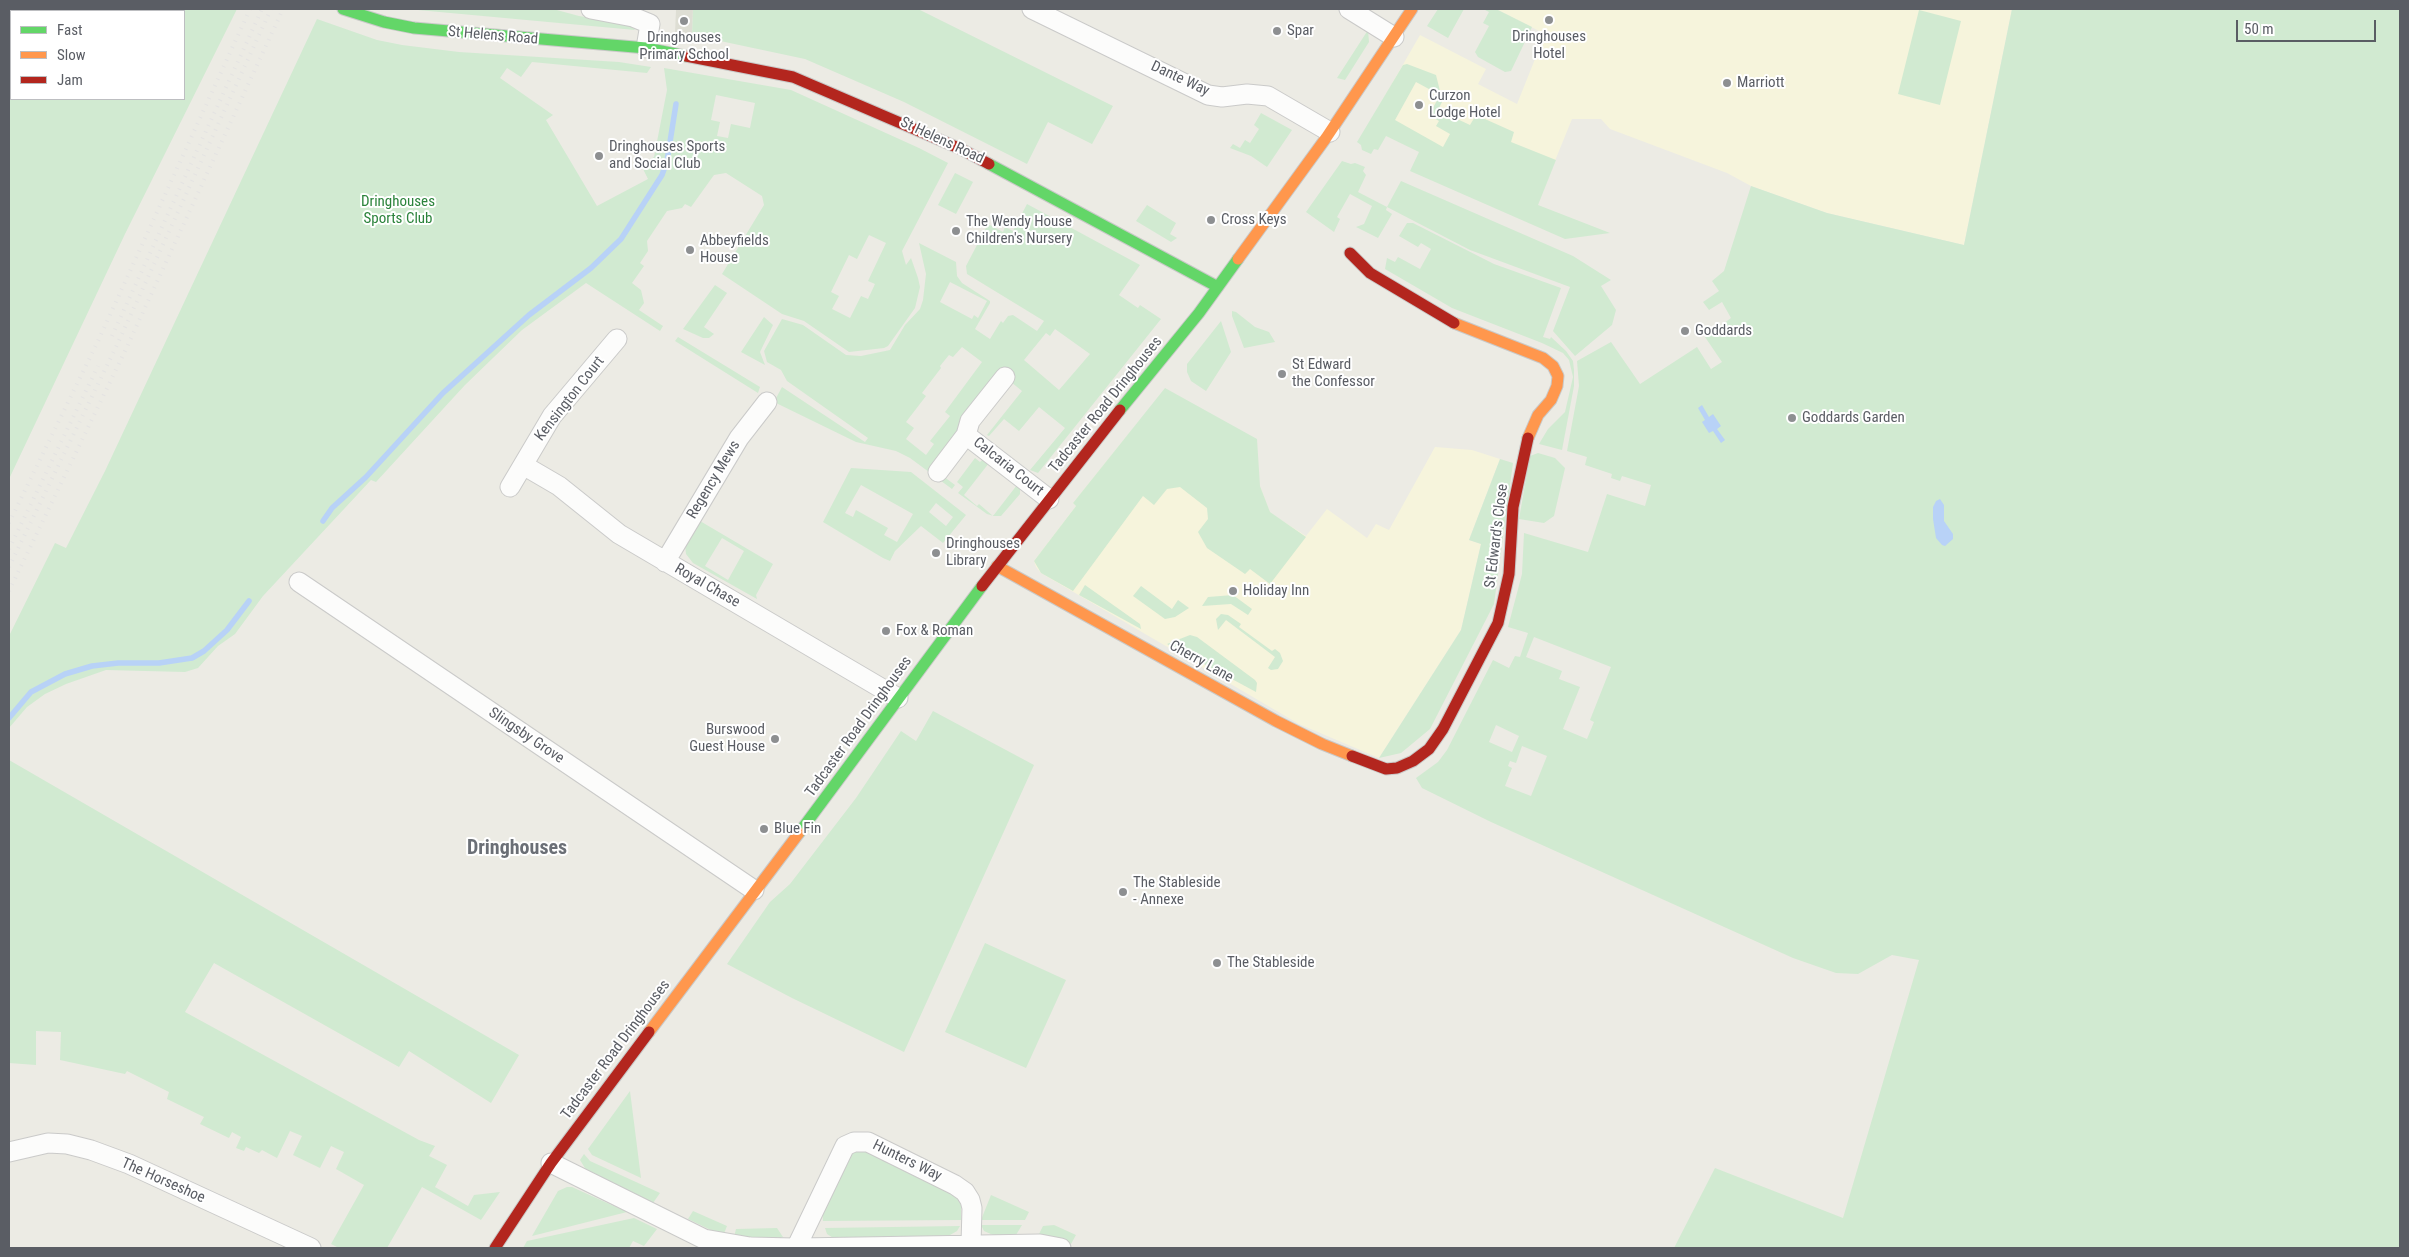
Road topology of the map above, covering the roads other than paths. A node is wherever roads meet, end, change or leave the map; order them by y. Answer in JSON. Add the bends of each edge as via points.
{"nodes":[{"id":1,"x":343,"y":9,"type":"edge"},
{"id":2,"x":591,"y":9,"type":"edge"},
{"id":3,"x":1032,"y":9,"type":"edge"},
{"id":4,"x":1348,"y":9,"type":"edge"},
{"id":5,"x":1412,"y":9,"type":"edge"},
{"id":6,"x":1394,"y":37,"type":"junction"},
{"id":7,"x":646,"y":48,"type":"junction"},
{"id":8,"x":1330,"y":132,"type":"junction"},
{"id":9,"x":1350,"y":253,"type":"dead end"},
{"id":10,"x":1218,"y":287,"type":"junction"},
{"id":11,"x":617,"y":339,"type":"dead end"},
{"id":12,"x":1005,"y":377,"type":"dead end"},
{"id":13,"x":767,"y":402,"type":"dead end"},
{"id":14,"x":966,"y":435,"type":"junction"},
{"id":15,"x":523,"y":465,"type":"junction"},
{"id":16,"x":938,"y":472,"type":"dead end"},
{"id":17,"x":510,"y":487,"type":"dead end"},
{"id":18,"x":1049,"y":499,"type":"junction"},
{"id":19,"x":665,"y":562,"type":"junction"},
{"id":20,"x":997,"y":566,"type":"junction"},
{"id":21,"x":299,"y":582,"type":"dead end"},
{"id":22,"x":898,"y":698,"type":"junction"},
{"id":23,"x":1397,"y":768,"type":"joint"},
{"id":24,"x":754,"y":890,"type":"junction"},
{"id":25,"x":9,"y":1152,"type":"edge"},
{"id":26,"x":551,"y":1163,"type":"junction"},
{"id":27,"x":704,"y":1239,"type":"junction"},
{"id":28,"x":971,"y":1244,"type":"junction"},
{"id":29,"x":948,"y":1247,"type":"edge"},
{"id":30,"x":311,"y":1248,"type":"edge"},
{"id":31,"x":495,"y":1248,"type":"edge"},
{"id":32,"x":725,"y":1248,"type":"edge"},
{"id":33,"x":796,"y":1248,"type":"edge"},
{"id":34,"x":1061,"y":1248,"type":"edge"}],
"edges":[{"from":1,"to":7,"type":"street","name":"St Helens Road","via":[[384,22],[460,34]]},
{"from":2,"to":7,"type":"street","via":[[633,17],[650,24]]},
{"from":3,"to":8,"type":"street","name":"Dante Way","via":[[1208,95],[1268,96]]},
{"from":4,"to":6,"type":"street"},
{"from":5,"to":6,"type":"street","name":"Tadcaster Road Dringhouses"},
{"from":6,"to":8,"type":"street","name":"Tadcaster Road Dringhouses"},
{"from":7,"to":10,"type":"street","name":"St Helens Road","via":[[786,75],[863,106],[1007,173]]},
{"from":8,"to":10,"type":"street","name":"Tadcaster Road Dringhouses"},
{"from":9,"to":23,"type":"street","name":"St Edward's Close","via":[[1370,273],[1449,321],[1543,358],[1553,366],[1558,376],[1551,400],[1530,429],[1512,507],[1509,574],[1498,623],[1436,740],[1413,761]]},
{"from":10,"to":18,"type":"street","name":"Tadcaster Road Dringhouses"},
{"from":11,"to":15,"type":"street","name":"Kensington Court","via":[[552,416]]},
{"from":12,"to":14,"type":"street","name":"Calcaria Court","via":[[970,422]]},
{"from":13,"to":19,"type":"street","name":"Regency Mews","via":[[739,438]]},
{"from":14,"to":16,"type":"street","name":"Calcaria Court"},
{"from":14,"to":18,"type":"street","name":"Calcaria Court"},
{"from":15,"to":17,"type":"street","name":"Kensington Court"},
{"from":15,"to":19,"type":"street","name":"Royal Chase","via":[[559,486],[608,526]]},
{"from":18,"to":20,"type":"street","name":"Tadcaster Road Dringhouses"},
{"from":19,"to":22,"type":"street","name":"Royal Chase"},
{"from":20,"to":22,"type":"street","name":"Tadcaster Road Dringhouses"},
{"from":20,"to":23,"type":"street","name":"Cherry Lane","via":[[1284,725],[1373,765]]},
{"from":21,"to":24,"type":"street","name":"Slingsby Grove"},
{"from":22,"to":24,"type":"street","name":"Tadcaster Road Dringhouses","via":[[824,801]]},
{"from":24,"to":26,"type":"street","name":"Tadcaster Road Dringhouses"},
{"from":25,"to":30,"type":"street","name":"The Horseshoe","via":[[48,1143],[91,1150],[129,1164]]},
{"from":26,"to":27,"type":"street"},
{"from":26,"to":31,"type":"street","name":"Tadcaster Road Dringhouses"},
{"from":27,"to":32,"type":"street"},
{"from":27,"to":33,"type":"street","via":[[750,1247]]},
{"from":28,"to":29,"type":"street"},
{"from":28,"to":33,"type":"street","name":"Hunters Way","via":[[972,1208],[965,1192],[956,1184],[868,1142],[854,1142],[845,1146]]},
{"from":28,"to":34,"type":"street","via":[[1040,1244]]},
{"from":29,"to":33,"type":"street"}]}
